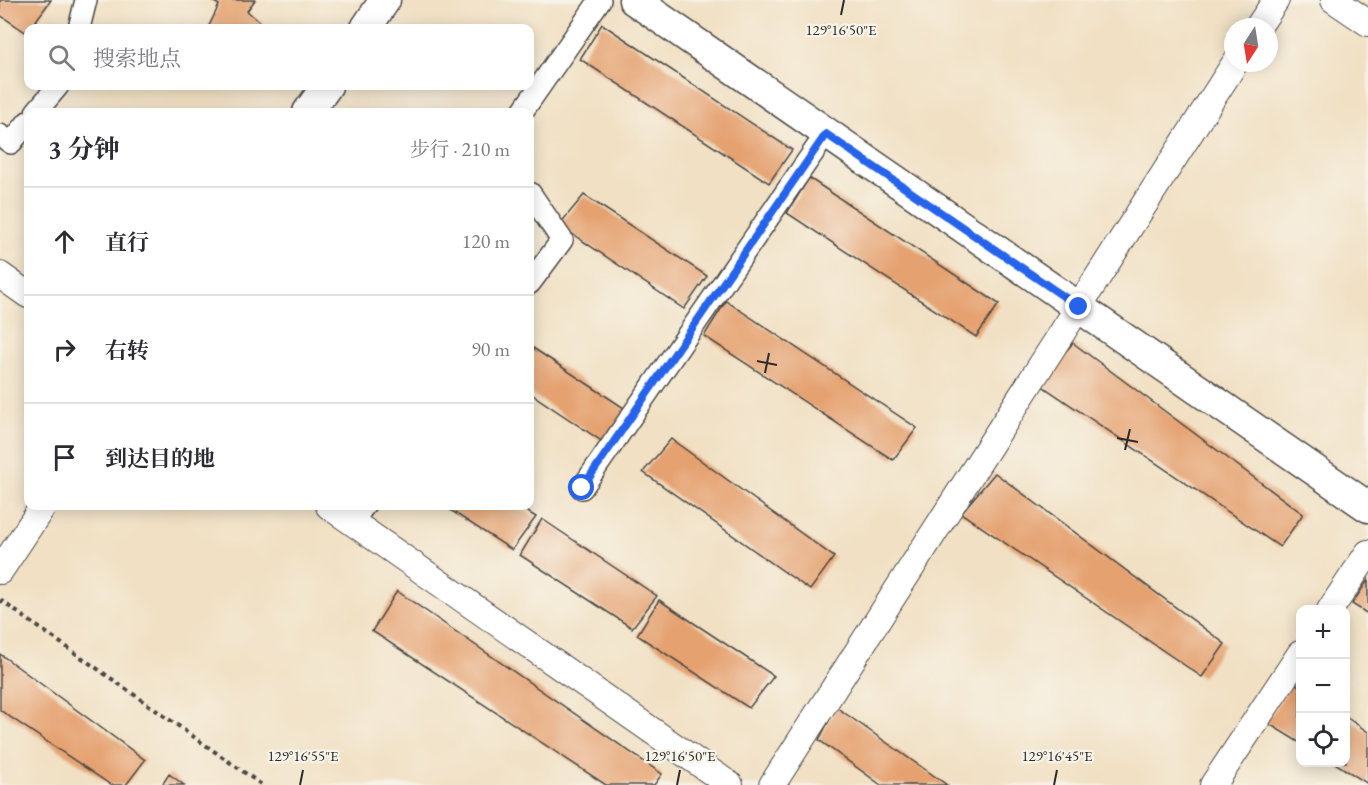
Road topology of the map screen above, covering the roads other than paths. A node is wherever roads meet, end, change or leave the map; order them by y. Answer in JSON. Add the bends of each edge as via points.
{"nodes":[{"id":1,"x":86,"y":0,"type":"edge"},
{"id":2,"x":386,"y":0,"type":"edge"},
{"id":3,"x":600,"y":0,"type":"edge"},
{"id":4,"x":634,"y":0,"type":"edge"},
{"id":5,"x":1276,"y":0,"type":"edge"},
{"id":6,"x":1334,"y":0,"type":"edge"},
{"id":7,"x":1264,"y":18,"type":"edge"},
{"id":8,"x":1368,"y":23,"type":"edge"},
{"id":9,"x":80,"y":24,"type":"edge"},
{"id":10,"x":369,"y":24,"type":"edge"},
{"id":11,"x":1229,"y":72,"type":"edge"},
{"id":12,"x":55,"y":90,"type":"edge"},
{"id":13,"x":324,"y":90,"type":"edge"},
{"id":14,"x":39,"y":108,"type":"edge"},
{"id":15,"x":311,"y":108,"type":"edge"},
{"id":16,"x":525,"y":108,"type":"edge"},
{"id":17,"x":24,"y":127,"type":"edge"},
{"id":18,"x":826,"y":134,"type":"junction"},
{"id":19,"x":0,"y":135,"type":"edge"},
{"id":20,"x":534,"y":199,"type":"edge"},
{"id":21,"x":0,"y":275,"type":"edge"},
{"id":22,"x":534,"y":278,"type":"edge"},
{"id":23,"x":24,"y":292,"type":"edge"},
{"id":24,"x":1079,"y":307,"type":"junction"},
{"id":25,"x":582,"y":488,"type":"dead end"},
{"id":26,"x":1368,"y":507,"type":"edge"},
{"id":27,"x":40,"y":510,"type":"edge"},
{"id":28,"x":343,"y":510,"type":"edge"},
{"id":29,"x":358,"y":514,"type":"edge"},
{"id":30,"x":1368,"y":553,"type":"edge"},
{"id":31,"x":0,"y":571,"type":"edge"},
{"id":32,"x":1333,"y":605,"type":"edge"},
{"id":33,"x":1297,"y":659,"type":"edge"},
{"id":34,"x":730,"y":785,"type":"edge"},
{"id":35,"x":772,"y":785,"type":"edge"},
{"id":36,"x":1213,"y":785,"type":"edge"}],
"edges":[{"from":1,"to":9,"type":"street"},
{"from":2,"to":10,"type":"main road"},
{"from":3,"to":16,"type":"street"},
{"from":4,"to":18,"type":"main road"},
{"from":5,"to":7,"type":"street"},
{"from":6,"to":8,"type":"street"},
{"from":11,"to":24,"type":"street"},
{"from":12,"to":14,"type":"street"},
{"from":13,"to":15,"type":"main road"},
{"from":17,"to":19,"type":"street","via":[[11,143]]},
{"from":18,"to":24,"type":"main road"},
{"from":18,"to":25,"type":"street"},
{"from":20,"to":22,"type":"street","via":[[562,240]]},
{"from":21,"to":23,"type":"street"},
{"from":24,"to":26,"type":"main road"},
{"from":24,"to":35,"type":"street"},
{"from":27,"to":31,"type":"street"},
{"from":28,"to":29,"type":"street"},
{"from":29,"to":34,"type":"street"},
{"from":30,"to":32,"type":"street"},
{"from":33,"to":36,"type":"street"}]}
